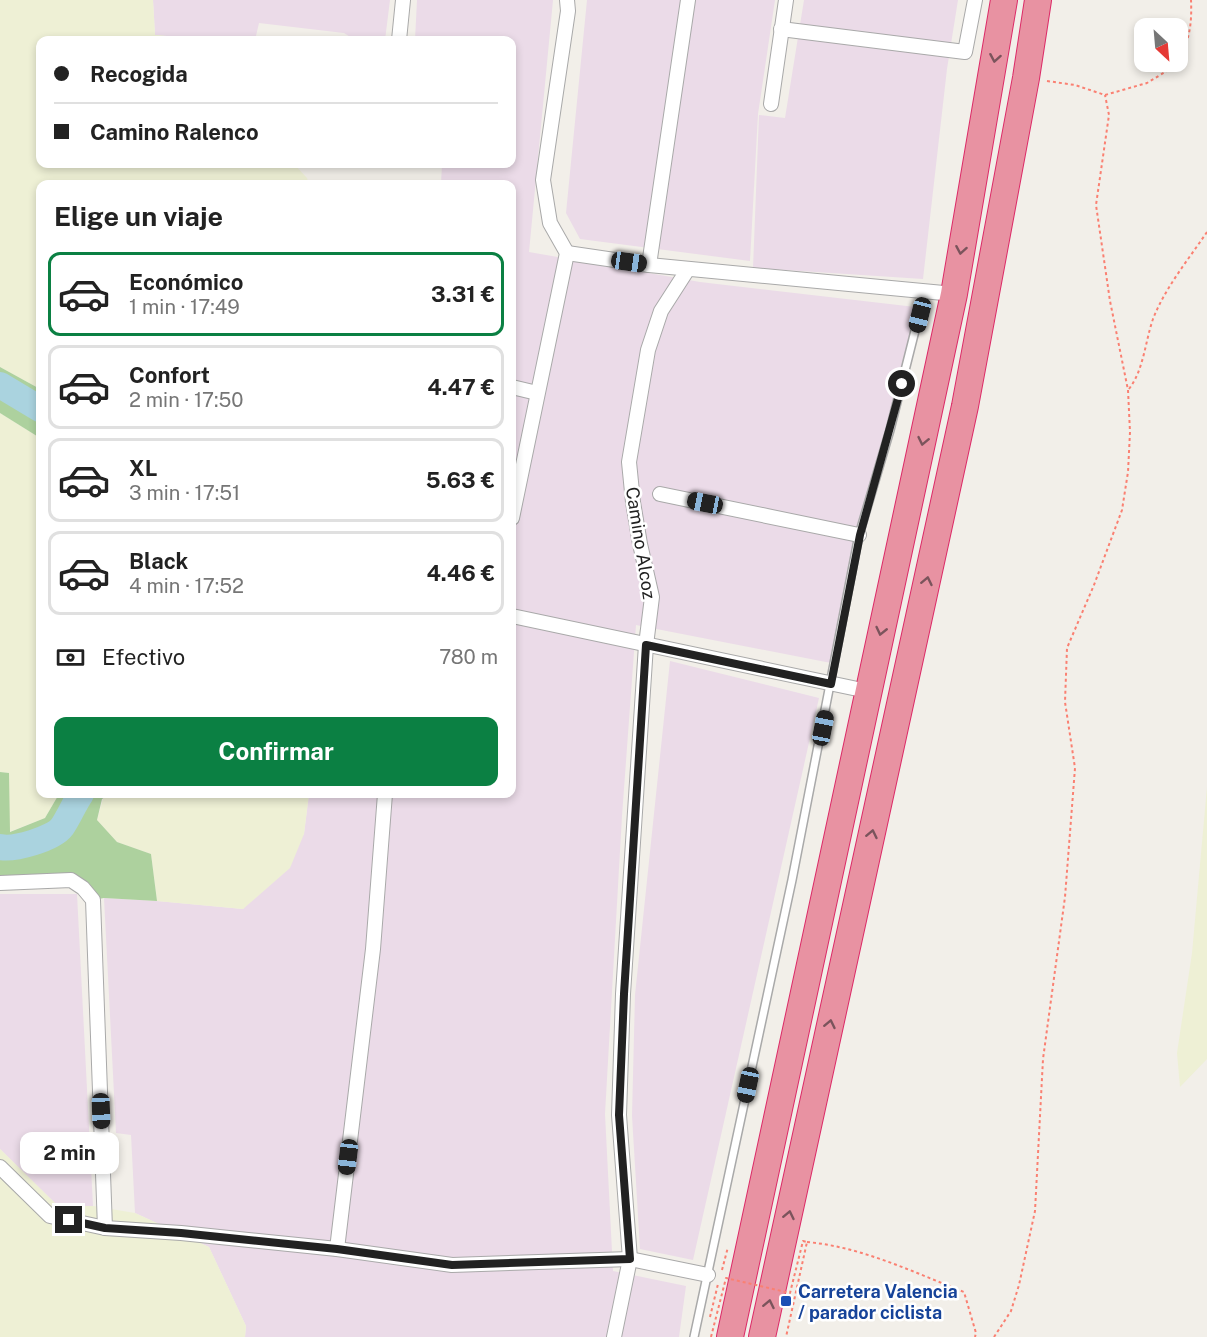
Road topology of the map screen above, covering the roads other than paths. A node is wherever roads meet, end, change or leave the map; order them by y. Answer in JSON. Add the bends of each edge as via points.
{"nodes":[{"id":1,"x":404,"y":0,"type":"edge"},
{"id":2,"x":567,"y":0,"type":"edge"},
{"id":3,"x":688,"y":0,"type":"edge"},
{"id":4,"x":786,"y":0,"type":"edge"},
{"id":5,"x":975,"y":0,"type":"edge"},
{"id":6,"x":1004,"y":0,"type":"edge"},
{"id":7,"x":1038,"y":0,"type":"edge"},
{"id":8,"x":782,"y":29,"type":"junction"},
{"id":9,"x":400,"y":36,"type":"edge"},
{"id":10,"x":771,"y":104,"type":"dead end"},
{"id":11,"x":567,"y":253,"type":"junction"},
{"id":12,"x":649,"y":265,"type":"junction"},
{"id":13,"x":688,"y":269,"type":"junction"},
{"id":14,"x":926,"y":291,"type":"junction"},
{"id":15,"x":954,"y":294,"type":"junction"},
{"id":16,"x":516,"y":388,"type":"edge"},
{"id":17,"x":537,"y":393,"type":"junction"},
{"id":18,"x":660,"y":494,"type":"dead end"},
{"id":19,"x":516,"y":498,"type":"edge"},
{"id":20,"x":860,"y":535,"type":"junction"},
{"id":21,"x":516,"y":617,"type":"edge"},
{"id":22,"x":646,"y":645,"type":"junction"},
{"id":23,"x":831,"y":684,"type":"junction"},
{"id":24,"x":867,"y":691,"type":"junction"},
{"id":25,"x":385,"y":798,"type":"edge"},
{"id":26,"x":0,"y":883,"type":"edge"},
{"id":27,"x":0,"y":1167,"type":"edge"},
{"id":28,"x":105,"y":1228,"type":"junction"},
{"id":29,"x":337,"y":1249,"type":"junction"},
{"id":30,"x":630,"y":1259,"type":"junction"},
{"id":31,"x":708,"y":1275,"type":"junction"},
{"id":32,"x":614,"y":1337,"type":"edge"},
{"id":33,"x":694,"y":1337,"type":"edge"},
{"id":34,"x":730,"y":1337,"type":"edge"},
{"id":35,"x":762,"y":1337,"type":"edge"}],
"edges":[{"from":1,"to":9,"type":"street"},
{"from":2,"to":11,"type":"street","via":[[543,180],[550,223]]},
{"from":3,"to":12,"type":"street"},
{"from":4,"to":8,"type":"street"},
{"from":5,"to":8,"type":"street","via":[[965,52]]},
{"from":6,"to":15,"type":"highway","one_way":true},
{"from":35,"to":7,"type":"highway","one_way":true,"via":[[965,406]]},
{"from":8,"to":10,"type":"street"},
{"from":11,"to":12,"type":"street"},
{"from":11,"to":17,"type":"street"},
{"from":12,"to":13,"type":"street"},
{"from":13,"to":14,"type":"street"},
{"from":13,"to":22,"type":"street","name":"Camino Alcoz","via":[[661,311],[648,350],[629,462],[652,597]]},
{"from":14,"to":15,"type":"street"},
{"from":14,"to":20,"type":"lane"},
{"from":15,"to":24,"type":"highway","one_way":true},
{"from":16,"to":17,"type":"street"},
{"from":17,"to":19,"type":"street"},
{"from":18,"to":20,"type":"street"},
{"from":20,"to":23,"type":"lane"},
{"from":21,"to":22,"type":"street"},
{"from":22,"to":23,"type":"street"},
{"from":22,"to":30,"type":"street","name":"Camino Alcoz","via":[[619,1115]]},
{"from":23,"to":24,"type":"street"},
{"from":23,"to":31,"type":"lane"},
{"from":24,"to":34,"type":"highway"},
{"from":25,"to":29,"type":"street","via":[[373,949]]},
{"from":26,"to":28,"type":"street","via":[[71,880],[93,900]]},
{"from":27,"to":28,"type":"street","via":[[50,1216]]},
{"from":28,"to":29,"type":"street"},
{"from":29,"to":30,"type":"street","via":[[452,1265]]},
{"from":30,"to":31,"type":"street"},
{"from":30,"to":32,"type":"street","name":"Camino Alcoz"},
{"from":31,"to":33,"type":"lane"}]}
